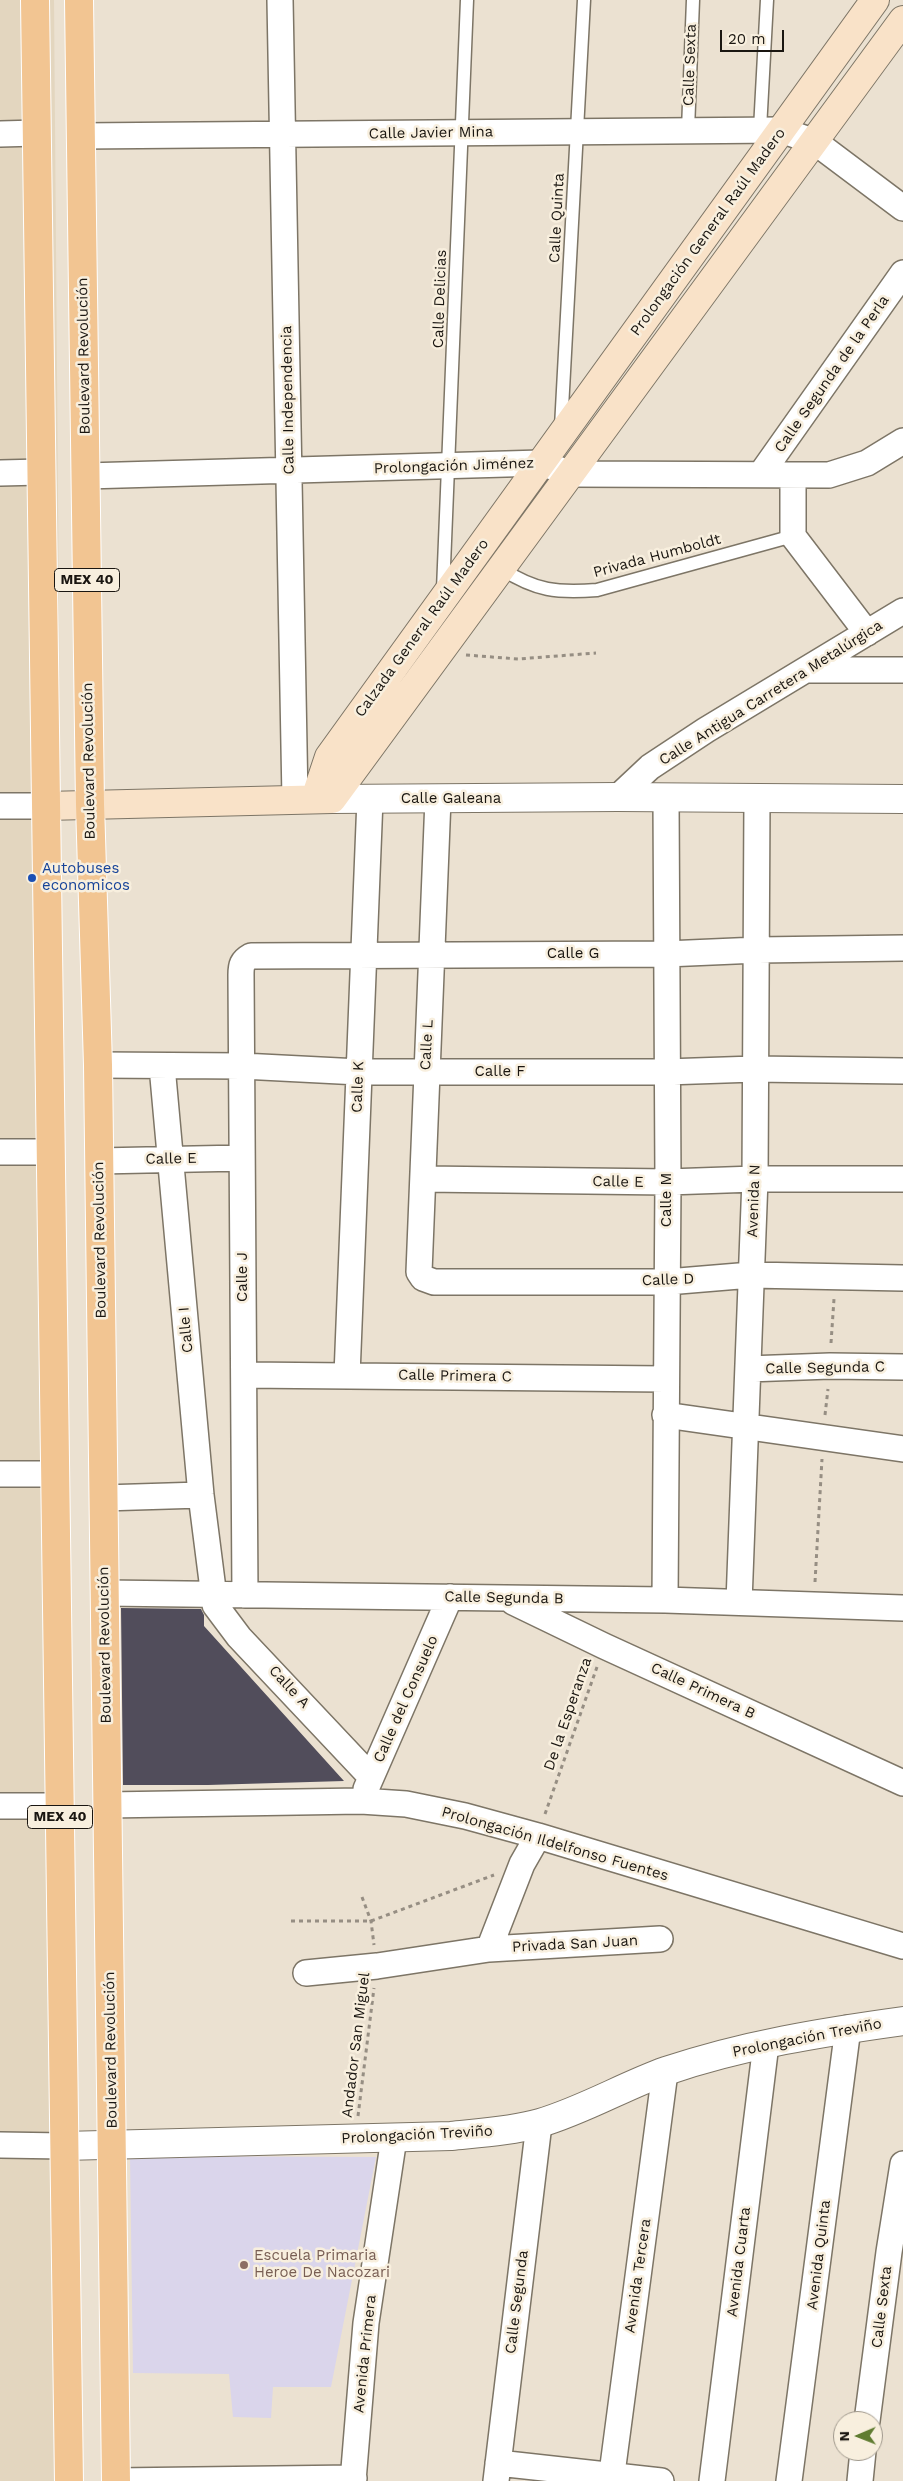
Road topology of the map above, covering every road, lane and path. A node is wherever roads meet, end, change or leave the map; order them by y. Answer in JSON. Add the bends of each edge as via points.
{"nodes":[{"id":1,"x":35,"y":0,"type":"edge"},
{"id":2,"x":79,"y":0,"type":"edge"},
{"id":3,"x":280,"y":0,"type":"edge"},
{"id":4,"x":467,"y":0,"type":"edge"},
{"id":5,"x":584,"y":0,"type":"edge"},
{"id":6,"x":693,"y":0,"type":"edge"},
{"id":7,"x":767,"y":0,"type":"edge"},
{"id":8,"x":875,"y":0,"type":"edge"},
{"id":9,"x":903,"y":20,"type":"edge"},
{"id":10,"x":688,"y":130,"type":"junction"},
{"id":11,"x":771,"y":130,"type":"junction"},
{"id":12,"x":578,"y":131,"type":"junction"},
{"id":13,"x":462,"y":132,"type":"junction"},
{"id":14,"x":37,"y":133,"type":"junction"},
{"id":15,"x":0,"y":134,"type":"edge"},
{"id":16,"x":283,"y":135,"type":"junction"},
{"id":17,"x":81,"y":136,"type":"junction"},
{"id":18,"x":815,"y":142,"type":"junction"},
{"id":19,"x":903,"y":208,"type":"edge"},
{"id":20,"x":903,"y":273,"type":"edge"},
{"id":21,"x":560,"y":438,"type":"junction"},
{"id":22,"x":903,"y":441,"type":"edge"},
{"id":23,"x":541,"y":463,"type":"junction"},
{"id":24,"x":450,"y":466,"type":"junction"},
{"id":25,"x":289,"y":471,"type":"junction"},
{"id":26,"x":41,"y":472,"type":"junction"},
{"id":27,"x":0,"y":473,"type":"edge"},
{"id":28,"x":572,"y":474,"type":"junction"},
{"id":29,"x":761,"y":474,"type":"junction"},
{"id":30,"x":793,"y":474,"type":"junction"},
{"id":31,"x":86,"y":476,"type":"junction"},
{"id":32,"x":793,"y":536,"type":"junction"},
{"id":33,"x":502,"y":569,"type":"junction"},
{"id":34,"x":443,"y":600,"type":"junction"},
{"id":35,"x":903,"y":611,"type":"edge"},
{"id":36,"x":867,"y":633,"type":"junction"},
{"id":37,"x":443,"y":650,"type":"junction"},
{"id":38,"x":596,"y":653,"type":"dead end"},
{"id":39,"x":809,"y":670,"type":"junction"},
{"id":40,"x":903,"y":670,"type":"edge"},
{"id":41,"x":618,"y":797,"type":"junction"},
{"id":42,"x":314,"y":799,"type":"junction"},
{"id":43,"x":370,"y":799,"type":"junction"},
{"id":44,"x":438,"y":799,"type":"junction"},
{"id":45,"x":666,"y":799,"type":"junction"},
{"id":46,"x":757,"y":799,"type":"junction"},
{"id":47,"x":903,"y":799,"type":"edge"},
{"id":48,"x":90,"y":804,"type":"junction"},
{"id":49,"x":0,"y":806,"type":"edge"},
{"id":50,"x":46,"y":806,"type":"junction"},
{"id":51,"x":903,"y":948,"type":"edge"},
{"id":52,"x":758,"y":950,"type":"junction"},
{"id":53,"x":432,"y":954,"type":"junction"},
{"id":54,"x":666,"y":954,"type":"junction"},
{"id":55,"x":364,"y":955,"type":"junction"},
{"id":56,"x":244,"y":960,"type":"joint"},
{"id":57,"x":98,"y":1065,"type":"junction"},
{"id":58,"x":162,"y":1066,"type":"junction"},
{"id":59,"x":242,"y":1066,"type":"junction"},
{"id":60,"x":754,"y":1069,"type":"junction"},
{"id":61,"x":903,"y":1071,"type":"edge"},
{"id":62,"x":359,"y":1072,"type":"junction"},
{"id":63,"x":426,"y":1072,"type":"junction"},
{"id":64,"x":666,"y":1072,"type":"junction"},
{"id":65,"x":0,"y":1152,"type":"edge"},
{"id":66,"x":50,"y":1152,"type":"junction"},
{"id":67,"x":242,"y":1158,"type":"junction"},
{"id":68,"x":171,"y":1159,"type":"junction"},
{"id":69,"x":99,"y":1161,"type":"junction"},
{"id":70,"x":755,"y":1179,"type":"junction"},
{"id":71,"x":903,"y":1179,"type":"edge"},
{"id":72,"x":424,"y":1180,"type":"junction"},
{"id":73,"x":668,"y":1182,"type":"junction"},
{"id":74,"x":751,"y":1275,"type":"junction"},
{"id":75,"x":903,"y":1278,"type":"edge"},
{"id":76,"x":434,"y":1282,"type":"joint"},
{"id":77,"x":667,"y":1282,"type":"junction"},
{"id":78,"x":903,"y":1367,"type":"edge"},
{"id":79,"x":748,"y":1369,"type":"junction"},
{"id":80,"x":244,"y":1375,"type":"junction"},
{"id":81,"x":347,"y":1375,"type":"junction"},
{"id":82,"x":665,"y":1379,"type":"junction"},
{"id":83,"x":665,"y":1415,"type":"junction"},
{"id":84,"x":745,"y":1427,"type":"junction"},
{"id":85,"x":903,"y":1449,"type":"edge"},
{"id":86,"x":0,"y":1474,"type":"edge"},
{"id":87,"x":55,"y":1474,"type":"junction"},
{"id":88,"x":201,"y":1495,"type":"junction"},
{"id":89,"x":103,"y":1498,"type":"junction"},
{"id":90,"x":105,"y":1592,"type":"junction"},
{"id":91,"x":214,"y":1594,"type":"junction"},
{"id":92,"x":245,"y":1594,"type":"junction"},
{"id":93,"x":450,"y":1597,"type":"junction"},
{"id":94,"x":504,"y":1598,"type":"junction"},
{"id":95,"x":665,"y":1600,"type":"junction"},
{"id":96,"x":738,"y":1602,"type":"junction"},
{"id":97,"x":903,"y":1608,"type":"edge"},
{"id":98,"x":604,"y":1646,"type":"junction"},
{"id":99,"x":371,"y":1777,"type":"junction"},
{"id":100,"x":903,"y":1782,"type":"edge"},
{"id":101,"x":361,"y":1800,"type":"junction"},
{"id":102,"x":107,"y":1805,"type":"junction"},
{"id":103,"x":0,"y":1806,"type":"edge"},
{"id":104,"x":60,"y":1806,"type":"junction"},
{"id":105,"x":538,"y":1836,"type":"junction"},
{"id":106,"x":522,"y":1864,"type":"junction"},
{"id":107,"x":362,"y":1897,"type":"dead end"},
{"id":108,"x":291,"y":1921,"type":"dead end"},
{"id":109,"x":371,"y":1921,"type":"junction"},
{"id":110,"x":660,"y":1938,"type":"dead end"},
{"id":111,"x":903,"y":1946,"type":"edge"},
{"id":112,"x":489,"y":1949,"type":"junction"},
{"id":113,"x":377,"y":1966,"type":"junction"},
{"id":114,"x":306,"y":1973,"type":"dead end"},
{"id":115,"x":903,"y":2021,"type":"edge"},
{"id":116,"x":848,"y":2028,"type":"junction"},
{"id":117,"x":766,"y":2044,"type":"junction"},
{"id":118,"x":665,"y":2072,"type":"junction"},
{"id":119,"x":539,"y":2124,"type":"junction"},
{"id":120,"x":355,"y":2138,"type":"junction"},
{"id":121,"x":394,"y":2138,"type":"junction"},
{"id":122,"x":112,"y":2144,"type":"junction"},
{"id":123,"x":0,"y":2146,"type":"edge"},
{"id":124,"x":64,"y":2146,"type":"junction"},
{"id":125,"x":903,"y":2164,"type":"edge"},
{"id":126,"x":868,"y":2411,"type":"edge"},
{"id":127,"x":863,"y":2461,"type":"edge"},
{"id":128,"x":497,"y":2472,"type":"edge"},
{"id":129,"x":611,"y":2478,"type":"edge"},
{"id":130,"x":354,"y":2480,"type":"edge"},
{"id":131,"x":69,"y":2481,"type":"edge"},
{"id":132,"x":116,"y":2481,"type":"edge"},
{"id":133,"x":661,"y":2481,"type":"edge"},
{"id":134,"x":712,"y":2481,"type":"edge"},
{"id":135,"x":789,"y":2481,"type":"edge"},
{"id":136,"x":860,"y":2481,"type":"edge"}],
"edges":[{"from":1,"to":14,"type":"main road","number":"MEX 40"},
{"from":2,"to":17,"type":"main road","name":"Boulevard Revolución","number":"MEX 40"},
{"from":3,"to":16,"type":"street","name":"Calle Independencia"},
{"from":4,"to":13,"type":"lane","name":"Calle Delicias"},
{"from":5,"to":12,"type":"lane","name":"Calle Quinta"},
{"from":6,"to":10,"type":"lane","name":"Calle Sexta"},
{"from":7,"to":11,"type":"lane"},
{"from":8,"to":11,"type":"main road","name":"Prolongación General Raúl Madero"},
{"from":9,"to":18,"type":"main road"},
{"from":10,"to":11,"type":"street","name":"Calle Javier Mina"},
{"from":10,"to":12,"type":"street","name":"Calle Javier Mina"},
{"from":11,"to":18,"type":"street"},
{"from":11,"to":21,"type":"main road","name":"Prolongación General Raúl Madero"},
{"from":12,"to":13,"type":"street","name":"Calle Javier Mina"},
{"from":12,"to":21,"type":"lane","name":"Calle Quinta"},
{"from":13,"to":16,"type":"street","name":"Calle Javier Mina"},
{"from":13,"to":24,"type":"lane","name":"Calle Delicias"},
{"from":14,"to":15,"type":"street"},
{"from":14,"to":26,"type":"main road","number":"MEX 40"},
{"from":16,"to":17,"type":"street","name":"Calle Javier Mina"},
{"from":16,"to":25,"type":"street","name":"Calle Independencia"},
{"from":17,"to":31,"type":"main road","name":"Boulevard Revolución","number":"MEX 40"},
{"from":18,"to":19,"type":"street"},
{"from":18,"to":28,"type":"main road"},
{"from":20,"to":29,"type":"street","name":"Calle Segunda de la Perla"},
{"from":21,"to":23,"type":"main road","name":"Prolongación General Raúl Madero"},
{"from":22,"to":30,"type":"street","name":"Prolongación Jiménez","via":[[847,471],[829,475]]},
{"from":23,"to":24,"type":"street","name":"Prolongación Jiménez"},
{"from":23,"to":28,"type":"street","name":"Prolongación Jiménez"},
{"from":23,"to":34,"type":"main road","name":"Calzada General Raúl Madero"},
{"from":24,"to":25,"type":"street","name":"Prolongación Jiménez"},
{"from":24,"to":34,"type":"lane","name":"Calle Delicias"},
{"from":25,"to":31,"type":"street","name":"Prolongación Jiménez"},
{"from":25,"to":42,"type":"street","name":"Calle Independencia"},
{"from":26,"to":27,"type":"street"},
{"from":26,"to":50,"type":"main road","number":"MEX 40"},
{"from":28,"to":29,"type":"street","name":"Prolongación Jiménez"},
{"from":28,"to":33,"type":"main road","name":"Calzada General Raúl Madero"},
{"from":29,"to":30,"type":"street","name":"Prolongación Jiménez"},
{"from":30,"to":32,"type":"street"},
{"from":31,"to":48,"type":"main road","name":"Boulevard Revolución","number":"MEX 40"},
{"from":32,"to":33,"type":"lane","name":"Privada Humboldt","via":[[597,590],[543,590],[521,582]]},
{"from":32,"to":36,"type":"street"},
{"from":33,"to":37,"type":"main road","name":"Calzada General Raúl Madero"},
{"from":34,"to":42,"type":"main road","name":"Calzada General Raúl Madero","via":[[329,757]]},
{"from":35,"to":36,"type":"street","name":"Calle Antigua Carretera Metalúrgica"},
{"from":36,"to":39,"type":"street","name":"Calle Antigua Carretera Metalúrgica"},
{"from":37,"to":38,"type":"path","via":[[486,658],[518,659]]},
{"from":37,"to":42,"type":"main road","name":"Calzada General Raúl Madero"},
{"from":39,"to":40,"type":"street"},
{"from":39,"to":41,"type":"street","name":"Calle Antigua Carretera Metalúrgica","via":[[650,767]]},
{"from":41,"to":44,"type":"street","name":"Calle Galeana"},
{"from":41,"to":45,"type":"street","name":"Calle Galeana"},
{"from":42,"to":43,"type":"street","name":"Calle Galeana"},
{"from":42,"to":48,"type":"main road","name":"Calle Galeana"},
{"from":43,"to":44,"type":"street","name":"Calle Galeana"},
{"from":43,"to":55,"type":"street","name":"Calle K"},
{"from":44,"to":53,"type":"street","name":"Calle L"},
{"from":45,"to":46,"type":"street","name":"Calle Galeana"},
{"from":45,"to":54,"type":"street","name":"Calle M"},
{"from":46,"to":47,"type":"street","name":"Calle Galeana"},
{"from":46,"to":52,"type":"street","name":"Avenida N"},
{"from":48,"to":50,"type":"main road","name":"Calle Galeana"},
{"from":48,"to":57,"type":"main road","name":"Boulevard Revolución","number":"MEX 40"},
{"from":49,"to":50,"type":"street","name":"Calle Galeana"},
{"from":50,"to":66,"type":"main road","number":"MEX 40"},
{"from":51,"to":52,"type":"street","name":"Calle G"},
{"from":52,"to":54,"type":"street","name":"Calle G"},
{"from":52,"to":60,"type":"street","name":"Avenida N"},
{"from":53,"to":54,"type":"street","name":"Calle G"},
{"from":53,"to":55,"type":"street","name":"Calle G"},
{"from":53,"to":63,"type":"street","name":"Calle L"},
{"from":54,"to":64,"type":"street","name":"Calle M"},
{"from":55,"to":56,"type":"street","name":"Calle G","via":[[251,956]]},
{"from":55,"to":62,"type":"street","name":"Calle K"},
{"from":56,"to":59,"type":"street","name":"Calle J","via":[[241,970]]},
{"from":57,"to":58,"type":"street","name":"Calle F"},
{"from":57,"to":69,"type":"main road","name":"Boulevard Revolución","number":"MEX 40"},
{"from":58,"to":59,"type":"street","name":"Calle F"},
{"from":58,"to":68,"type":"street","name":"Calle I"},
{"from":59,"to":62,"type":"street","name":"Calle F"},
{"from":59,"to":67,"type":"street","name":"Calle J"},
{"from":60,"to":61,"type":"street","name":"Calle F"},
{"from":60,"to":64,"type":"street","name":"Calle F"},
{"from":60,"to":70,"type":"street","name":"Avenida N"},
{"from":62,"to":63,"type":"street","name":"Calle F"},
{"from":62,"to":81,"type":"street","name":"Calle K"},
{"from":63,"to":64,"type":"street","name":"Calle F"},
{"from":63,"to":72,"type":"street","name":"Calle L"},
{"from":64,"to":73,"type":"street","name":"Calle M"},
{"from":65,"to":66,"type":"street"},
{"from":66,"to":87,"type":"main road","number":"MEX 40"},
{"from":67,"to":68,"type":"street","name":"Calle E"},
{"from":67,"to":80,"type":"street","name":"Calle J"},
{"from":68,"to":69,"type":"street","name":"Calle E"},
{"from":68,"to":88,"type":"street","name":"Calle I"},
{"from":69,"to":89,"type":"main road","name":"Boulevard Revolución","number":"MEX 40"},
{"from":70,"to":71,"type":"street","name":"Calle E"},
{"from":70,"to":73,"type":"street","name":"Calle E"},
{"from":70,"to":74,"type":"street","name":"Avenida N"},
{"from":72,"to":73,"type":"street","name":"Calle E"},
{"from":72,"to":76,"type":"street","name":"Calle L","via":[[419,1272],[423,1278]]},
{"from":73,"to":77,"type":"street","name":"Calle M"},
{"from":74,"to":75,"type":"street","name":"Calle D"},
{"from":74,"to":77,"type":"street","name":"Calle D"},
{"from":74,"to":79,"type":"street","name":"Avenida N"},
{"from":76,"to":77,"type":"street","name":"Calle D"},
{"from":77,"to":82,"type":"street","name":"Calle M"},
{"from":78,"to":79,"type":"street","name":"Calle Segunda C"},
{"from":79,"to":84,"type":"street","name":"Avenida N"},
{"from":80,"to":81,"type":"street","name":"Calle Primera C"},
{"from":80,"to":92,"type":"street","name":"Calle J"},
{"from":81,"to":82,"type":"street","name":"Calle Primera C"},
{"from":82,"to":83,"type":"street","name":"Calle M"},
{"from":83,"to":84,"type":"street"},
{"from":83,"to":95,"type":"street","name":"Calle M"},
{"from":84,"to":85,"type":"street"},
{"from":84,"to":96,"type":"street","name":"Avenida N"},
{"from":86,"to":87,"type":"street"},
{"from":87,"to":104,"type":"main road","number":"MEX 40"},
{"from":88,"to":89,"type":"street"},
{"from":88,"to":91,"type":"street","name":"Calle I"},
{"from":89,"to":90,"type":"main road","name":"Boulevard Revolución","number":"MEX 40"},
{"from":90,"to":91,"type":"street","name":"Calle Segunda B"},
{"from":90,"to":102,"type":"main road","name":"Boulevard Revolución","number":"MEX 40"},
{"from":91,"to":92,"type":"street","name":"Calle Segunda B"},
{"from":91,"to":99,"type":"street","name":"Calle A","via":[[215,1605],[239,1636]]},
{"from":92,"to":93,"type":"street","name":"Calle Segunda B"},
{"from":93,"to":94,"type":"street","name":"Calle Segunda B"},
{"from":93,"to":99,"type":"street","name":"Calle del Consuelo"},
{"from":94,"to":95,"type":"street","name":"Calle Segunda B"},
{"from":94,"to":98,"type":"street","name":"Calle Primera B"},
{"from":95,"to":96,"type":"street","name":"Calle Segunda B"},
{"from":96,"to":97,"type":"street","name":"Calle Segunda B"},
{"from":98,"to":100,"type":"street","name":"Calle Primera B"},
{"from":98,"to":105,"type":"path","name":"De la Esperanza"},
{"from":99,"to":101,"type":"street","name":"Calle del Consuelo"},
{"from":101,"to":102,"type":"street","name":"Prolongación Ildelfonso Fuentes"},
{"from":101,"to":105,"type":"street","name":"Prolongación Ildelfonso Fuentes","via":[[406,1804],[465,1816]]},
{"from":102,"to":122,"type":"main road","name":"Boulevard Revolución","number":"MEX 40"},
{"from":103,"to":104,"type":"street"},
{"from":104,"to":124,"type":"main road","number":"MEX 40"},
{"from":105,"to":106,"type":"street"},
{"from":105,"to":111,"type":"street","name":"Prolongación Ildelfonso Fuentes"},
{"from":106,"to":109,"type":"path"},
{"from":106,"to":112,"type":"street"},
{"from":107,"to":109,"type":"path","name":"Andador San Miguel"},
{"from":108,"to":109,"type":"path"},
{"from":109,"to":113,"type":"path","name":"Andador San Miguel"},
{"from":110,"to":112,"type":"street","name":"Privada San Juan"},
{"from":112,"to":113,"type":"street","name":"Privada San Juan"},
{"from":113,"to":114,"type":"street"},
{"from":113,"to":120,"type":"path","name":"Andador San Miguel"},
{"from":115,"to":116,"type":"street","name":"Prolongación Treviño"},
{"from":116,"to":117,"type":"street","name":"Prolongación Treviño"},
{"from":116,"to":135,"type":"street","name":"Avenida Quinta"},
{"from":117,"to":118,"type":"street","name":"Prolongación Treviño"},
{"from":117,"to":134,"type":"street","name":"Avenida Cuarta"},
{"from":118,"to":119,"type":"street","name":"Prolongación Treviño"},
{"from":118,"to":129,"type":"street","name":"Avenida Tercera"},
{"from":119,"to":121,"type":"street","name":"Prolongación Treviño","via":[[490,2132]]},
{"from":119,"to":128,"type":"street","name":"Calle Segunda"},
{"from":120,"to":121,"type":"street","name":"Prolongación Treviño"},
{"from":120,"to":122,"type":"street","name":"Prolongación Treviño"},
{"from":121,"to":130,"type":"street","name":"Avenida Primera","via":[[366,2323]]},
{"from":122,"to":124,"type":"street","name":"Prolongación Treviño"},
{"from":122,"to":132,"type":"main road","name":"Boulevard Revolución","number":"MEX 40"},
{"from":123,"to":124,"type":"street"},
{"from":124,"to":131,"type":"main road","number":"MEX 40"},
{"from":125,"to":126,"type":"street","name":"Calle Sexta"},
{"from":127,"to":136,"type":"street"},
{"from":128,"to":129,"type":"street"},
{"from":129,"to":133,"type":"street"},
{"from":130,"to":132,"type":"street"}]}
